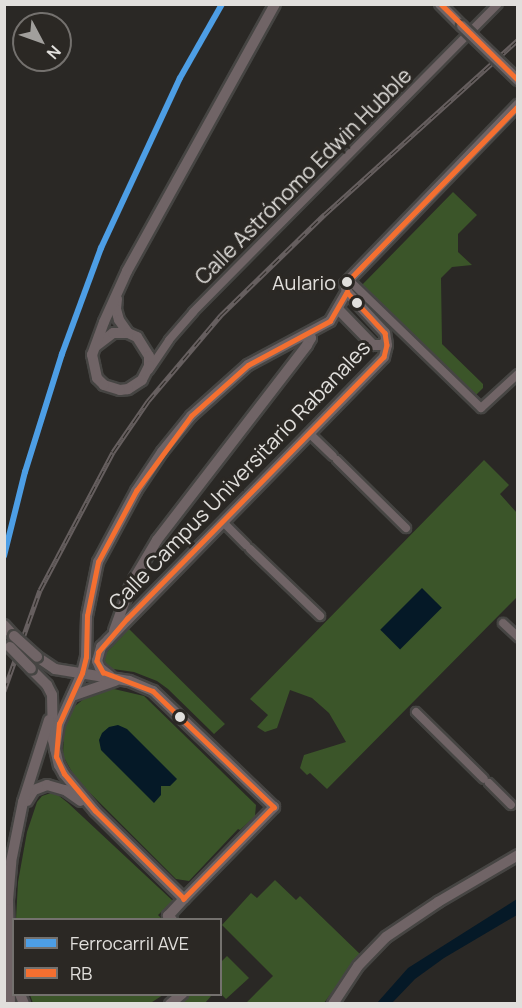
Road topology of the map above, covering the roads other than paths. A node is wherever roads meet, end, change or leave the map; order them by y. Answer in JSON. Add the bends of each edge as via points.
{"nodes":[{"id":1,"x":275,"y":4,"type":"edge"},
{"id":2,"x":440,"y":4,"type":"edge"},
{"id":3,"x":498,"y":4,"type":"edge"},
{"id":4,"x":518,"y":80,"type":"edge"},
{"id":5,"x":518,"y":105,"type":"edge"},
{"id":6,"x":128,"y":271,"type":"junction"},
{"id":7,"x":349,"y":280,"type":"junction"},
{"id":8,"x":347,"y":292,"type":"junction"},
{"id":9,"x":339,"y":310,"type":"junction"},
{"id":10,"x":128,"y":333,"type":"junction"},
{"id":11,"x":308,"y":335,"type":"junction"},
{"id":12,"x":386,"y":341,"type":"junction"},
{"id":13,"x":96,"y":346,"type":"junction"},
{"id":14,"x":518,"y":374,"type":"edge"},
{"id":15,"x":142,"y":380,"type":"junction"},
{"id":16,"x":309,"y":434,"type":"junction"},
{"id":17,"x":223,"y":522,"type":"junction"},
{"id":18,"x":406,"y":528,"type":"dead end"},
{"id":19,"x":320,"y":616,"type":"dead end"},
{"id":20,"x":503,"y":623,"type":"dead end"},
{"id":21,"x":4,"y":626,"type":"edge"},
{"id":22,"x":110,"y":637,"type":"junction"},
{"id":23,"x":518,"y":637,"type":"edge"},
{"id":24,"x":87,"y":639,"type":"junction"},
{"id":25,"x":7,"y":645,"type":"edge"},
{"id":26,"x":82,"y":673,"type":"junction"},
{"id":27,"x":122,"y":680,"type":"junction"},
{"id":28,"x":72,"y":696,"type":"junction"},
{"id":29,"x":52,"y":711,"type":"junction"},
{"id":30,"x":416,"y":712,"type":"dead end"},
{"id":31,"x":55,"y":749,"type":"junction"},
{"id":32,"x":511,"y":805,"type":"dead end"},
{"id":33,"x":95,"y":811,"type":"junction"},
{"id":34,"x":19,"y":821,"type":"junction"},
{"id":35,"x":518,"y":855,"type":"edge"},
{"id":36,"x":184,"y":899,"type":"junction"},
{"id":37,"x":170,"y":918,"type":"edge"},
{"id":38,"x":8,"y":946,"type":"junction"},
{"id":39,"x":12,"y":964,"type":"edge"},
{"id":40,"x":10,"y":1004,"type":"edge"},
{"id":41,"x":333,"y":1004,"type":"edge"}],
"edges":[{"from":1,"to":6,"type":"street"},
{"from":2,"to":4,"type":"street","bridge":true},
{"from":3,"to":15,"type":"street","name":"Calle Astrónomo Edwin Hubble","via":[[193,312]]},
{"from":5,"to":7,"type":"street"},
{"from":6,"to":10,"type":"street","via":[[116,309]]},
{"from":6,"to":13,"type":"street"},
{"from":7,"to":8,"type":"street","name":"Calle Campus Universitario Rabanales"},
{"from":7,"to":14,"type":"street","via":[[481,408]]},
{"from":8,"to":9,"type":"street","name":"Calle Campus Universitario Rabanales"},
{"from":8,"to":12,"type":"street","name":"Calle Campus Universitario Rabanales","via":[[382,329]]},
{"from":9,"to":11,"type":"street","name":"Calle Campus Universitario Rabanales"},
{"from":9,"to":12,"type":"street","name":"Calle Campus Universitario Rabanales","via":[[373,345]]},
{"from":10,"to":13,"type":"street","via":[[113,333]]},
{"from":10,"to":15,"type":"street","via":[[137,337],[147,350],[149,366]]},
{"from":11,"to":22,"type":"street","name":"Calle Campus Universitario Rabanales","via":[[308,345],[157,540],[131,584]]},
{"from":11,"to":24,"type":"street","name":"Calle Campus Universitario Rabanales","via":[[248,365],[191,416],[162,452],[136,490],[98,562],[87,616]]},
{"from":12,"to":16,"type":"street","name":"Calle Campus Universitario Rabanales","via":[[384,357]]},
{"from":13,"to":15,"type":"street","via":[[92,363],[104,385],[128,389]]},
{"from":16,"to":17,"type":"street","name":"Calle Campus Universitario Rabanales"},
{"from":16,"to":18,"type":"street"},
{"from":17,"to":19,"type":"street"},
{"from":17,"to":22,"type":"street","name":"Calle Campus Universitario Rabanales"},
{"from":20,"to":23,"type":"street"},
{"from":21,"to":26,"type":"street","name":"Calle Campus Universitario Rabanales","bridge":true,"via":[[55,669]]},
{"from":22,"to":24,"type":"street","name":"Calle Campus Universitario Rabanales","via":[[99,646]]},
{"from":22,"to":27,"type":"street","name":"Calle Campus Universitario Rabanales","via":[[99,652],[98,665],[103,672]]},
{"from":24,"to":26,"type":"street","name":"Calle Campus Universitario Rabanales"},
{"from":25,"to":29,"type":"street","bridge":true,"via":[[50,690]]},
{"from":26,"to":27,"type":"street","name":"Calle Campus Universitario Rabanales"},
{"from":26,"to":28,"type":"street","name":"Calle Campus Universitario Rabanales"},
{"from":27,"to":28,"type":"street"},
{"from":27,"to":36,"type":"street","name":"Calle Campus Universitario Rabanales","via":[[145,687],[161,698],[274,807]]},
{"from":28,"to":31,"type":"street","name":"Calle Campus Universitario Rabanales","via":[[59,724]]},
{"from":29,"to":31,"type":"street"},
{"from":29,"to":34,"type":"street"},
{"from":30,"to":32,"type":"street"},
{"from":31,"to":33,"type":"street","via":[[64,774]]},
{"from":33,"to":34,"type":"street","via":[[65,790],[47,784],[34,790]]},
{"from":33,"to":36,"type":"street"},
{"from":34,"to":38,"type":"street","via":[[11,862]]},
{"from":35,"to":41,"type":"street","via":[[386,937],[358,966]]},
{"from":36,"to":37,"type":"street","name":"Calle Campus Universitario Rabanales"},
{"from":38,"to":39,"type":"street"},
{"from":38,"to":40,"type":"street"}]}
